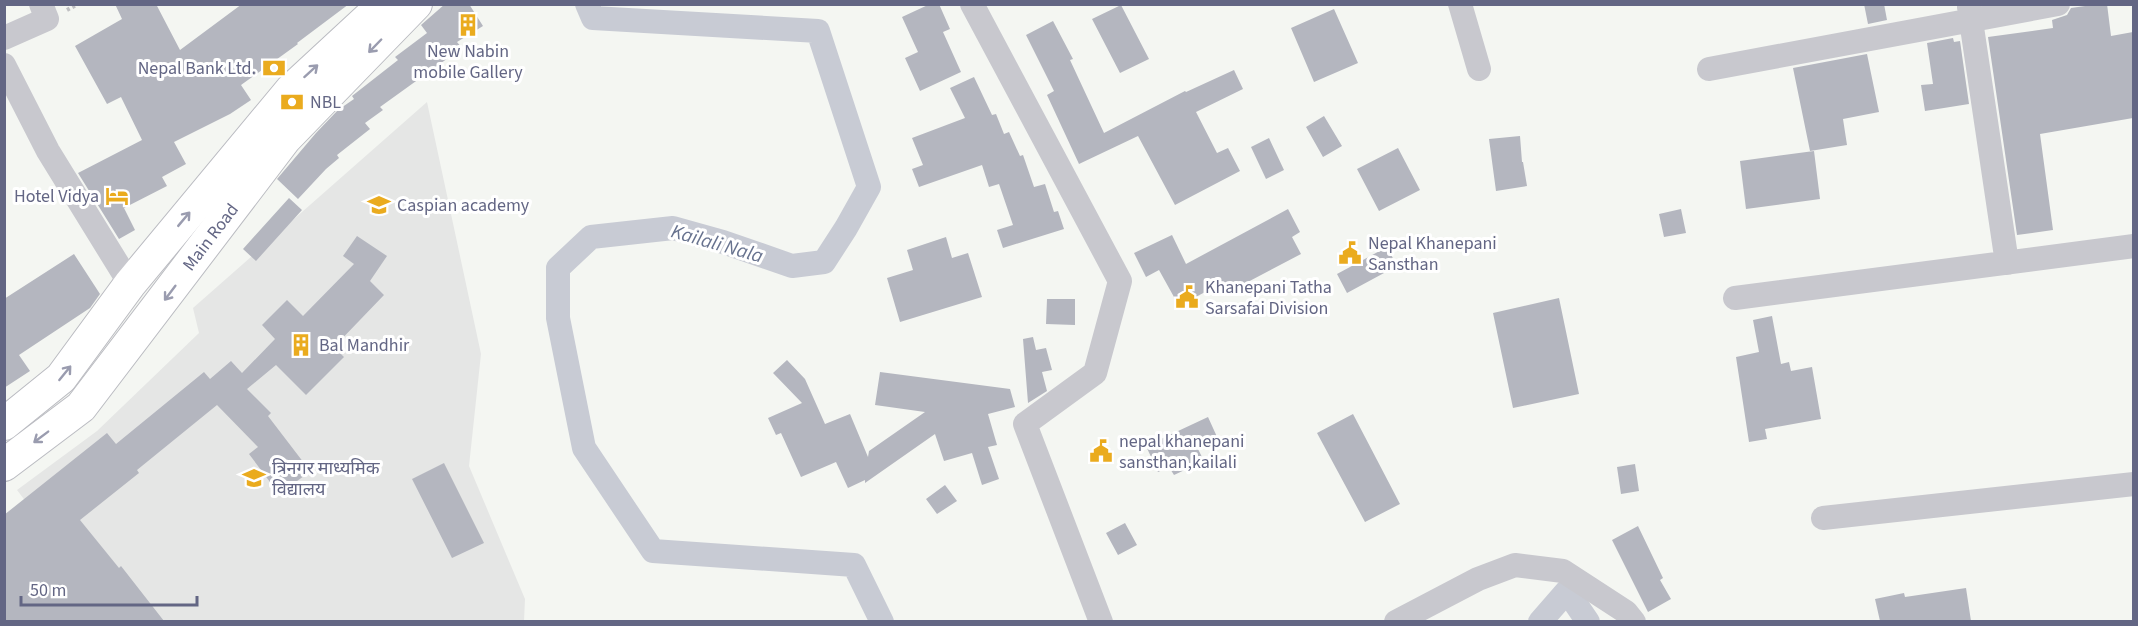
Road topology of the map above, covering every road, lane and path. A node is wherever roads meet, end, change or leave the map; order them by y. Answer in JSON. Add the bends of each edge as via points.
{"nodes":[{"id":1,"x":41,"y":4,"type":"edge"},
{"id":2,"x":384,"y":4,"type":"edge"},
{"id":3,"x":416,"y":4,"type":"edge"},
{"id":4,"x":972,"y":4,"type":"edge"},
{"id":5,"x":1460,"y":4,"type":"edge"},
{"id":6,"x":2058,"y":4,"type":"edge"},
{"id":7,"x":1970,"y":13,"type":"edge"},
{"id":8,"x":4,"y":38,"type":"edge"},
{"id":9,"x":4,"y":66,"type":"edge"},
{"id":10,"x":1479,"y":69,"type":"dead end"},
{"id":11,"x":1708,"y":69,"type":"dead end"},
{"id":12,"x":2133,"y":246,"type":"edge"},
{"id":13,"x":2007,"y":263,"type":"junction"},
{"id":14,"x":130,"y":284,"type":"junction"},
{"id":15,"x":1735,"y":298,"type":"dead end"},
{"id":16,"x":4,"y":424,"type":"edge"},
{"id":17,"x":4,"y":465,"type":"edge"},
{"id":18,"x":2133,"y":484,"type":"edge"},
{"id":19,"x":1823,"y":518,"type":"dead end"},
{"id":20,"x":1101,"y":621,"type":"edge"},
{"id":21,"x":1396,"y":621,"type":"edge"},
{"id":22,"x":1634,"y":621,"type":"edge"}],
"edges":[{"from":1,"to":8,"type":"street","via":[[47,19]]},
{"from":14,"to":2,"type":"main road","name":"Main Road","one_way":true,"via":[[291,90]]},
{"from":3,"to":17,"type":"main road","name":"Main Road","one_way":true,"via":[[285,139],[81,407]]},
{"from":4,"to":20,"type":"street","via":[[1120,281],[1095,374],[1025,424]]},
{"from":5,"to":10,"type":"street"},
{"from":6,"to":7,"type":"street"},
{"from":7,"to":11,"type":"street"},
{"from":7,"to":13,"type":"street"},
{"from":9,"to":14,"type":"street","via":[[48,151]]},
{"from":12,"to":13,"type":"street"},
{"from":13,"to":15,"type":"street"},
{"from":16,"to":14,"type":"main road","name":"Main Road","one_way":true,"via":[[61,378]]},
{"from":18,"to":19,"type":"street"},
{"from":21,"to":22,"type":"street","via":[[1515,565],[1563,571]]}]}
